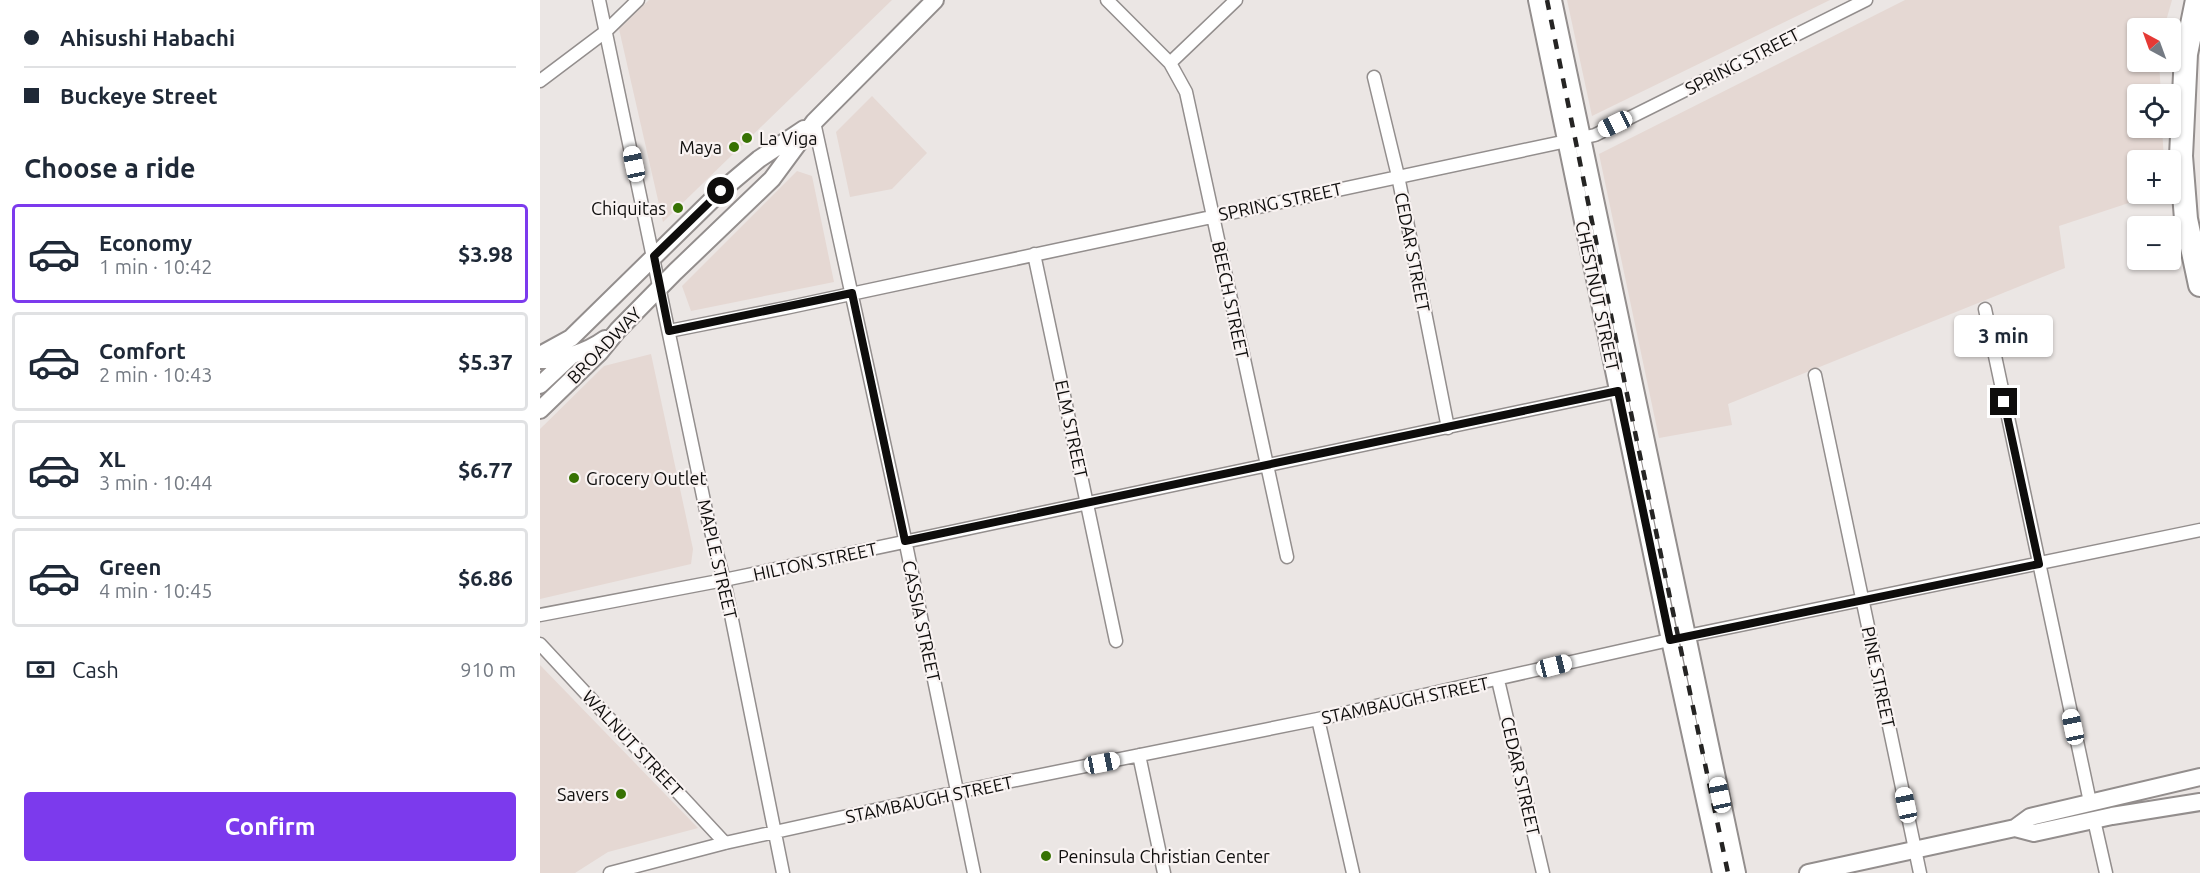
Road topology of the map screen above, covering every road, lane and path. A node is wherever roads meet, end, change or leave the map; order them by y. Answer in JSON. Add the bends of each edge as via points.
{"nodes":[{"id":1,"x":599,"y":0,"type":"edge"},
{"id":2,"x":638,"y":0,"type":"edge"},
{"id":3,"x":935,"y":0,"type":"edge"},
{"id":4,"x":1107,"y":0,"type":"edge"},
{"id":5,"x":1236,"y":0,"type":"edge"},
{"id":6,"x":1537,"y":0,"type":"edge"},
{"id":7,"x":1553,"y":0,"type":"edge"},
{"id":8,"x":1866,"y":0,"type":"edge"},
{"id":9,"x":2197,"y":0,"type":"edge"},
{"id":10,"x":605,"y":32,"type":"junction"},
{"id":11,"x":1170,"y":63,"type":"junction"},
{"id":12,"x":1374,"y":77,"type":"dead end"},
{"id":13,"x":540,"y":81,"type":"edge"},
{"id":14,"x":814,"y":122,"type":"junction"},
{"id":15,"x":1582,"y":137,"type":"junction"},
{"id":16,"x":1565,"y":140,"type":"junction"},
{"id":17,"x":1398,"y":176,"type":"junction"},
{"id":18,"x":1213,"y":216,"type":"junction"},
{"id":19,"x":1035,"y":254,"type":"junction"},
{"id":20,"x":654,"y":256,"type":"junction"},
{"id":21,"x":2200,"y":285,"type":"edge"},
{"id":22,"x":660,"y":287,"type":"junction"},
{"id":23,"x":852,"y":293,"type":"junction"},
{"id":24,"x":1984,"y":309,"type":"dead end"},
{"id":25,"x":588,"y":322,"type":"junction"},
{"id":26,"x":618,"y":330,"type":"junction"},
{"id":27,"x":669,"y":331,"type":"junction"},
{"id":28,"x":540,"y":355,"type":"edge"},
{"id":29,"x":572,"y":355,"type":"junction"},
{"id":30,"x":540,"y":360,"type":"edge"},
{"id":31,"x":1815,"y":375,"type":"dead end"},
{"id":32,"x":540,"y":385,"type":"edge"},
{"id":33,"x":1618,"y":391,"type":"junction"},
{"id":34,"x":540,"y":410,"type":"edge"},
{"id":35,"x":1448,"y":428,"type":"junction"},
{"id":36,"x":1266,"y":464,"type":"junction"},
{"id":37,"x":1088,"y":503,"type":"junction"},
{"id":38,"x":2200,"y":530,"type":"edge"},
{"id":39,"x":905,"y":541,"type":"junction"},
{"id":40,"x":1287,"y":557,"type":"dead end"},
{"id":41,"x":2039,"y":564,"type":"junction"},
{"id":42,"x":724,"y":580,"type":"junction"},
{"id":43,"x":1862,"y":600,"type":"junction"},
{"id":44,"x":540,"y":615,"type":"edge"},
{"id":45,"x":1687,"y":636,"type":"junction"},
{"id":46,"x":1116,"y":640,"type":"dead end"},
{"id":47,"x":1670,"y":640,"type":"junction"},
{"id":48,"x":540,"y":644,"type":"edge"},
{"id":49,"x":1498,"y":680,"type":"junction"},
{"id":50,"x":1318,"y":719,"type":"junction"},
{"id":51,"x":1139,"y":755,"type":"junction"},
{"id":52,"x":2200,"y":777,"type":"edge"},
{"id":53,"x":957,"y":792,"type":"junction"},
{"id":54,"x":2090,"y":802,"type":"junction"},
{"id":55,"x":2200,"y":802,"type":"edge"},
{"id":56,"x":2094,"y":820,"type":"junction"},
{"id":57,"x":2015,"y":828,"type":"junction"},
{"id":58,"x":774,"y":833,"type":"junction"},
{"id":59,"x":725,"y":843,"type":"junction"},
{"id":60,"x":1915,"y":849,"type":"junction"},
{"id":61,"x":610,"y":873,"type":"edge"},
{"id":62,"x":783,"y":873,"type":"edge"},
{"id":63,"x":974,"y":873,"type":"edge"},
{"id":64,"x":1164,"y":873,"type":"edge"},
{"id":65,"x":1353,"y":873,"type":"edge"},
{"id":66,"x":1543,"y":873,"type":"edge"},
{"id":67,"x":1721,"y":873,"type":"edge"},
{"id":68,"x":1737,"y":873,"type":"edge"},
{"id":69,"x":1808,"y":873,"type":"edge"},
{"id":70,"x":1920,"y":873,"type":"edge"},
{"id":71,"x":2106,"y":873,"type":"edge"}],
"edges":[{"from":1,"to":10,"type":"street","name":"MAPLE STREET"},
{"from":2,"to":10,"type":"street"},
{"from":3,"to":14,"type":"street","name":"BROADWAY"},
{"from":4,"to":11,"type":"street","name":"BEECH STREET"},
{"from":5,"to":11,"type":"street"},
{"from":6,"to":16,"type":"street","name":"CHESTNUT STREET"},
{"from":7,"to":15,"type":"street","name":"CHESTNUT STREET"},
{"from":8,"to":15,"type":"street","name":"SPRING STREET","via":[[1595,135]]},
{"from":9,"to":21,"type":"highway","via":[[2186,54],[2181,156],[2186,219]]},
{"from":10,"to":13,"type":"street"},
{"from":10,"to":20,"type":"street","name":"MAPLE STREET"},
{"from":11,"to":18,"type":"street","name":"BEECH STREET","via":[[1186,92]]},
{"from":12,"to":17,"type":"street","name":"CEDAR STREET"},
{"from":14,"to":20,"type":"street","name":"BROADWAY","via":[[759,159]]},
{"from":14,"to":22,"type":"street","name":"BROADWAY","via":[[772,179]]},
{"from":14,"to":23,"type":"street","name":"CASSIA STREET"},
{"from":15,"to":16,"type":"street","name":"SPRING STREET"},
{"from":15,"to":45,"type":"street","name":"CHESTNUT STREET"},
{"from":16,"to":17,"type":"street","name":"SPRING STREET"},
{"from":16,"to":33,"type":"street","name":"CHESTNUT STREET"},
{"from":17,"to":18,"type":"street","name":"SPRING STREET"},
{"from":17,"to":35,"type":"street","name":"CEDAR STREET"},
{"from":18,"to":19,"type":"street","name":"SPRING STREET"},
{"from":18,"to":36,"type":"street","name":"BEECH STREET"},
{"from":19,"to":23,"type":"street","name":"SPRING STREET"},
{"from":19,"to":37,"type":"street","name":"ELM STREET"},
{"from":20,"to":22,"type":"street","name":"MAPLE STREET"},
{"from":20,"to":25,"type":"street","name":"BROADWAY"},
{"from":22,"to":26,"type":"street","name":"BROADWAY"},
{"from":22,"to":27,"type":"street","name":"MAPLE STREET"},
{"from":23,"to":27,"type":"street","name":"SPRING STREET"},
{"from":23,"to":39,"type":"street","name":"CASSIA STREET"},
{"from":24,"to":41,"type":"street"},
{"from":25,"to":28,"type":"street","via":[[571,338]]},
{"from":25,"to":29,"type":"street","name":"BROADWAY"},
{"from":26,"to":29,"type":"street","via":[[595,346]]},
{"from":26,"to":34,"type":"street","name":"BROADWAY"},
{"from":27,"to":42,"type":"street","name":"MAPLE STREET"},
{"from":29,"to":30,"type":"street"},
{"from":29,"to":32,"type":"street","name":"BROADWAY"},
{"from":31,"to":43,"type":"street","name":"PINE STREET"},
{"from":33,"to":35,"type":"street","name":"HILTON STREET"},
{"from":33,"to":47,"type":"street","name":"CHESTNUT STREET"},
{"from":35,"to":36,"type":"street","name":"HILTON STREET"},
{"from":36,"to":37,"type":"street","name":"HILTON STREET"},
{"from":36,"to":40,"type":"street","name":"BEECH STREET"},
{"from":37,"to":39,"type":"street","name":"HILTON STREET"},
{"from":37,"to":46,"type":"street","name":"ELM STREET"},
{"from":38,"to":41,"type":"street","name":"STAMBAUGH STREET"},
{"from":39,"to":42,"type":"street","name":"HILTON STREET"},
{"from":39,"to":53,"type":"street","name":"CASSIA STREET"},
{"from":41,"to":43,"type":"street","name":"STAMBAUGH STREET"},
{"from":41,"to":54,"type":"street"},
{"from":42,"to":44,"type":"street","name":"HILTON STREET"},
{"from":42,"to":58,"type":"street","name":"MAPLE STREET"},
{"from":43,"to":45,"type":"street","name":"STAMBAUGH STREET"},
{"from":43,"to":60,"type":"street","name":"PINE STREET"},
{"from":45,"to":47,"type":"street","name":"STAMBAUGH STREET"},
{"from":45,"to":68,"type":"street","name":"CHESTNUT STREET"},
{"from":47,"to":49,"type":"street","name":"STAMBAUGH STREET"},
{"from":47,"to":67,"type":"street","name":"CHESTNUT STREET"},
{"from":48,"to":59,"type":"street","name":"WALNUT STREET"},
{"from":49,"to":50,"type":"street","name":"STAMBAUGH STREET"},
{"from":49,"to":66,"type":"street","name":"CEDAR STREET"},
{"from":50,"to":51,"type":"street","name":"STAMBAUGH STREET"},
{"from":50,"to":65,"type":"street"},
{"from":51,"to":53,"type":"street","name":"STAMBAUGH STREET"},
{"from":51,"to":64,"type":"street"},
{"from":52,"to":54,"type":"street"},
{"from":53,"to":58,"type":"street","name":"STAMBAUGH STREET"},
{"from":53,"to":63,"type":"street","name":"CASSIA STREET"},
{"from":54,"to":57,"type":"street","via":[[2030,817]]},
{"from":55,"to":56,"type":"street"},
{"from":56,"to":57,"type":"street","via":[[2034,833]]},
{"from":56,"to":71,"type":"street"},
{"from":57,"to":60,"type":"street"},
{"from":58,"to":59,"type":"street","name":"STAMBAUGH STREET"},
{"from":58,"to":62,"type":"street","name":"MAPLE STREET"},
{"from":59,"to":61,"type":"street","name":"STAMBAUGH STREET"},
{"from":60,"to":69,"type":"street"},
{"from":60,"to":70,"type":"street","name":"PINE STREET"}]}
